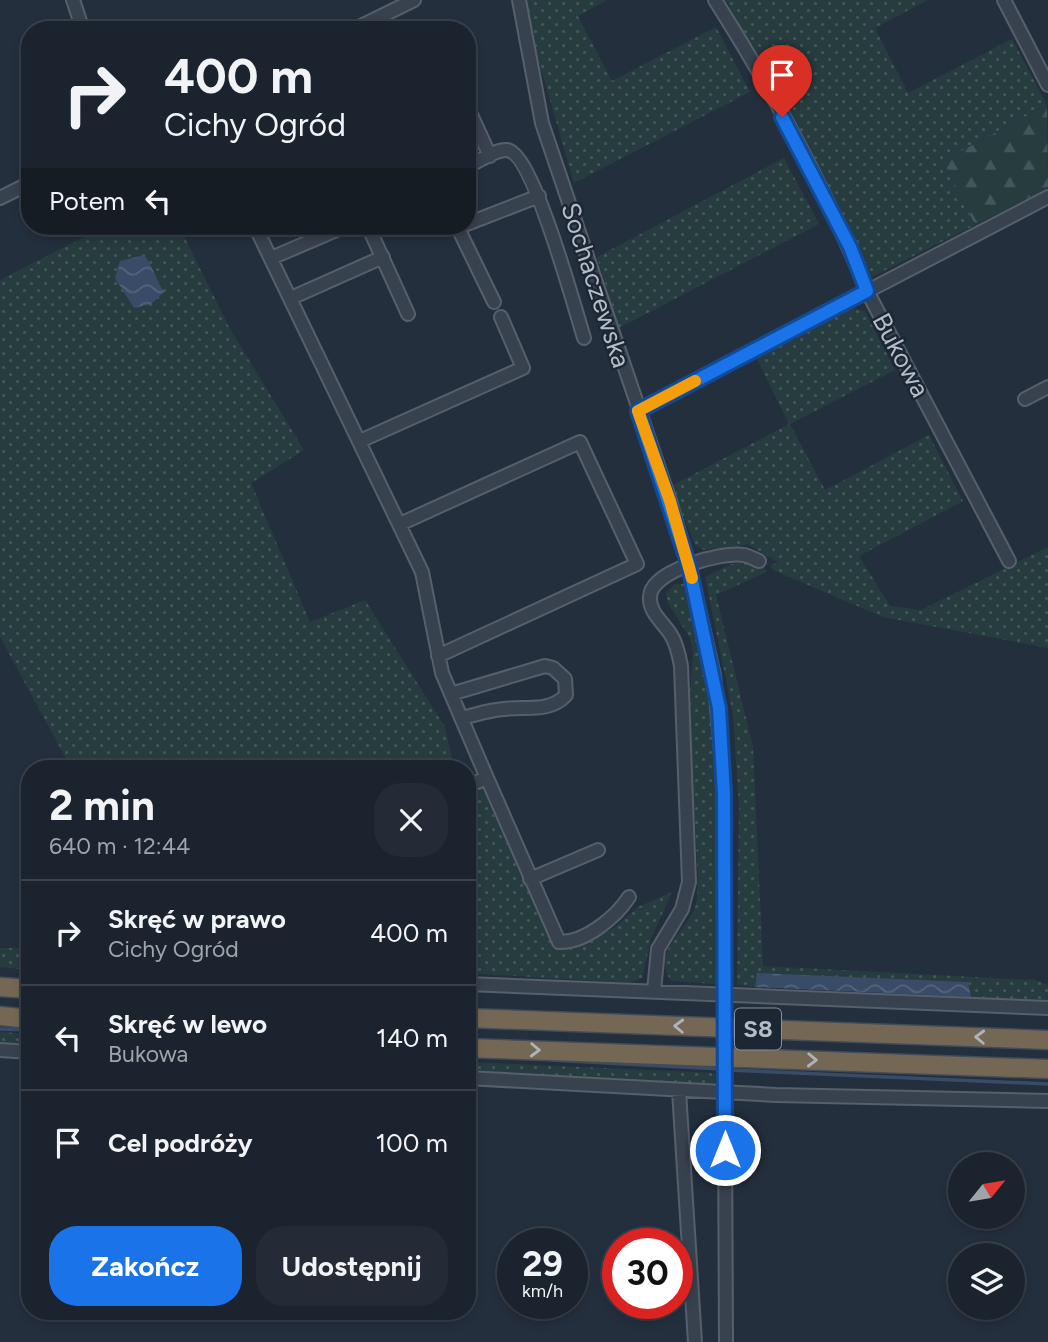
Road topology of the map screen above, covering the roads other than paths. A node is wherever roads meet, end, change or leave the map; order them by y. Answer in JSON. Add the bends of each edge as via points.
{"nodes":[{"id":1,"x":74,"y":0,"type":"edge"},
{"id":2,"x":414,"y":0,"type":"edge"},
{"id":3,"x":519,"y":0,"type":"edge"},
{"id":4,"x":715,"y":0,"type":"edge"},
{"id":5,"x":1004,"y":0,"type":"edge"},
{"id":6,"x":80,"y":21,"type":"edge"},
{"id":7,"x":372,"y":21,"type":"edge"},
{"id":8,"x":1048,"y":85,"type":"edge"},
{"id":9,"x":476,"y":126,"type":"edge"},
{"id":10,"x":490,"y":156,"type":"junction"},
{"id":11,"x":476,"y":163,"type":"edge"},
{"id":12,"x":21,"y":188,"type":"edge"},
{"id":13,"x":539,"y":196,"type":"junction"},
{"id":14,"x":1048,"y":197,"type":"edge"},
{"id":15,"x":0,"y":198,"type":"edge"},
{"id":16,"x":476,"y":220,"type":"edge"},
{"id":17,"x":260,"y":235,"type":"edge"},
{"id":18,"x":325,"y":235,"type":"edge"},
{"id":19,"x":372,"y":235,"type":"edge"},
{"id":20,"x":465,"y":235,"type":"edge"},
{"id":21,"x":383,"y":257,"type":"junction"},
{"id":22,"x":271,"y":258,"type":"junction"},
{"id":23,"x":867,"y":291,"type":"junction"},
{"id":24,"x":290,"y":299,"type":"junction"},
{"id":25,"x":494,"y":302,"type":"dead end"},
{"id":26,"x":408,"y":314,"type":"dead end"},
{"id":27,"x":501,"y":317,"type":"dead end"},
{"id":28,"x":584,"y":338,"type":"dead end"},
{"id":29,"x":1048,"y":387,"type":"edge"},
{"id":30,"x":1025,"y":399,"type":"dead end"},
{"id":31,"x":638,"y":411,"type":"junction"},
{"id":32,"x":360,"y":441,"type":"junction"},
{"id":33,"x":400,"y":524,"type":"junction"},
{"id":34,"x":760,"y":561,"type":"dead end"},
{"id":35,"x":1009,"y":561,"type":"dead end"},
{"id":36,"x":689,"y":566,"type":"junction"},
{"id":37,"x":438,"y":656,"type":"junction"},
{"id":38,"x":451,"y":694,"type":"junction"},
{"id":39,"x":461,"y":718,"type":"junction"},
{"id":40,"x":487,"y":778,"type":"junction"},
{"id":41,"x":476,"y":782,"type":"edge"},
{"id":42,"x":598,"y":850,"type":"dead end"},
{"id":43,"x":530,"y":879,"type":"junction"},
{"id":44,"x":629,"y":897,"type":"dead end"},
{"id":45,"x":476,"y":984,"type":"edge"},
{"id":46,"x":0,"y":987,"type":"edge"},
{"id":47,"x":21,"y":988,"type":"edge"},
{"id":48,"x":654,"y":991,"type":"junction"},
{"id":49,"x":1048,"y":1008,"type":"edge"},
{"id":50,"x":0,"y":1016,"type":"edge"},
{"id":51,"x":21,"y":1017,"type":"edge"},
{"id":52,"x":476,"y":1018,"type":"edge"},
{"id":53,"x":1048,"y":1040,"type":"edge"},
{"id":54,"x":476,"y":1048,"type":"edge"},
{"id":55,"x":0,"y":1050,"type":"edge"},
{"id":56,"x":21,"y":1051,"type":"edge"},
{"id":57,"x":1048,"y":1069,"type":"edge"},
{"id":58,"x":476,"y":1080,"type":"edge"},
{"id":59,"x":679,"y":1091,"type":"junction"},
{"id":60,"x":1048,"y":1101,"type":"edge"},
{"id":61,"x":695,"y":1342,"type":"edge"},
{"id":62,"x":726,"y":1342,"type":"edge"}],
"edges":[{"from":1,"to":6,"type":"street"},
{"from":2,"to":7,"type":"street"},
{"from":3,"to":31,"type":"street","name":"Sochaczewska","via":[[542,123]]},
{"from":4,"to":23,"type":"street","name":"Bukowa","via":[[850,247]]},
{"from":5,"to":8,"type":"street"},
{"from":9,"to":10,"type":"street"},
{"from":10,"to":11,"type":"street"},
{"from":10,"to":13,"type":"street","via":[[507,150],[520,158]]},
{"from":12,"to":15,"type":"street"},
{"from":13,"to":16,"type":"street"},
{"from":13,"to":28,"type":"street"},
{"from":14,"to":23,"type":"street"},
{"from":17,"to":22,"type":"street"},
{"from":18,"to":22,"type":"street"},
{"from":19,"to":21,"type":"street"},
{"from":20,"to":25,"type":"street"},
{"from":21,"to":24,"type":"street"},
{"from":21,"to":26,"type":"street"},
{"from":22,"to":24,"type":"street"},
{"from":23,"to":31,"type":"street"},
{"from":23,"to":35,"type":"street","name":"Bukowa"},
{"from":24,"to":32,"type":"street"},
{"from":27,"to":32,"type":"street","via":[[523,368]]},
{"from":29,"to":30,"type":"street"},
{"from":31,"to":36,"type":"street","name":"Sochaczewska"},
{"from":32,"to":33,"type":"street"},
{"from":33,"to":37,"type":"street","via":[[422,572]]},
{"from":33,"to":37,"type":"street","via":[[580,442],[637,564]]},
{"from":34,"to":36,"type":"street","via":[[735,555]]},
{"from":36,"to":48,"type":"street","via":[[658,580],[649,600],[672,636],[681,666],[688,882],[682,909],[658,949]]},
{"from":36,"to":62,"type":"street","name":"Sochaczewska","bridge":true,"via":[[714,675],[722,739]]},
{"from":37,"to":38,"type":"street"},
{"from":38,"to":39,"type":"street"},
{"from":38,"to":39,"type":"street","via":[[545,666],[565,679],[566,695],[555,704]]},
{"from":39,"to":40,"type":"street"},
{"from":40,"to":41,"type":"street"},
{"from":40,"to":43,"type":"street"},
{"from":42,"to":43,"type":"street"},
{"from":43,"to":44,"type":"street","via":[[559,942],[595,928],[618,913]]},
{"from":45,"to":48,"type":"street"},
{"from":46,"to":47,"type":"highway"},
{"from":48,"to":49,"type":"street"},
{"from":50,"to":51,"type":"highway"},
{"from":53,"to":52,"type":"highway","number":"S8","one_way":true},
{"from":54,"to":57,"type":"highway","number":"S8","one_way":true},
{"from":55,"to":56,"type":"street"},
{"from":58,"to":59,"type":"street"},
{"from":59,"to":60,"type":"street"},
{"from":59,"to":61,"type":"street"}]}
